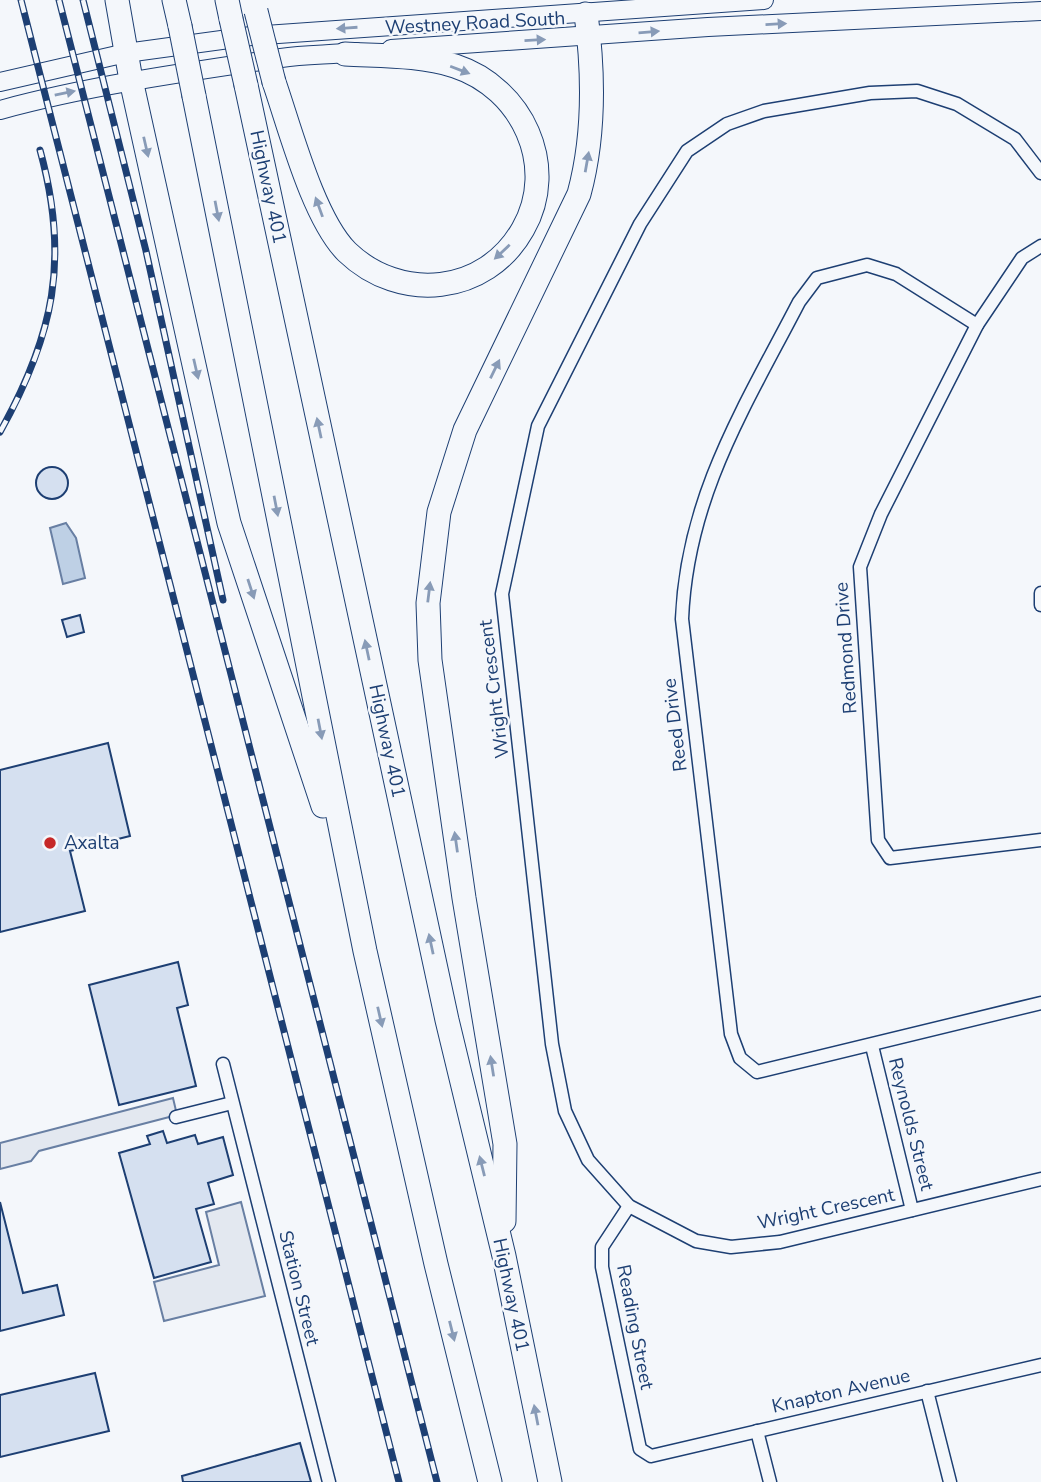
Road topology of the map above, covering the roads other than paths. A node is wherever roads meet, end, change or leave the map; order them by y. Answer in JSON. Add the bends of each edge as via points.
{"nodes":[{"id":1,"x":117,"y":0,"type":"edge"},
{"id":2,"x":174,"y":0,"type":"edge"},
{"id":3,"x":764,"y":0,"type":"edge"},
{"id":4,"x":255,"y":6,"type":"edge"},
{"id":5,"x":229,"y":9,"type":"edge"},
{"id":6,"x":1041,"y":11,"type":"edge"},
{"id":7,"x":586,"y":14,"type":"junction"},
{"id":8,"x":589,"y":37,"type":"junction"},
{"id":9,"x":126,"y":53,"type":"junction"},
{"id":10,"x":345,"y":54,"type":"junction"},
{"id":11,"x":131,"y":80,"type":"junction"},
{"id":12,"x":0,"y":82,"type":"edge"},
{"id":13,"x":0,"y":110,"type":"edge"},
{"id":14,"x":1041,"y":173,"type":"edge"},
{"id":15,"x":1041,"y":246,"type":"edge"},
{"id":16,"x":977,"y":325,"type":"junction"},
{"id":17,"x":1041,"y":593,"type":"edge"},
{"id":18,"x":1041,"y":605,"type":"edge"},
{"id":19,"x":1041,"y":840,"type":"edge"},
{"id":20,"x":365,"y":951,"type":"junction"},
{"id":21,"x":1041,"y":1003,"type":"edge"},
{"id":22,"x":872,"y":1046,"type":"junction"},
{"id":23,"x":223,"y":1064,"type":"dead end"},
{"id":24,"x":232,"y":1103,"type":"junction"},
{"id":25,"x":176,"y":1117,"type":"dead end"},
{"id":26,"x":1041,"y":1179,"type":"edge"},
{"id":27,"x":629,"y":1206,"type":"junction"},
{"id":28,"x":912,"y":1210,"type":"junction"},
{"id":29,"x":504,"y":1256,"type":"junction"},
{"id":30,"x":1041,"y":1365,"type":"edge"},
{"id":31,"x":927,"y":1391,"type":"junction"},
{"id":32,"x":757,"y":1430,"type":"junction"},
{"id":33,"x":651,"y":1456,"type":"joint"},
{"id":34,"x":329,"y":1482,"type":"edge"},
{"id":35,"x":490,"y":1482,"type":"edge"},
{"id":36,"x":550,"y":1482,"type":"edge"},
{"id":37,"x":770,"y":1482,"type":"edge"},
{"id":38,"x":950,"y":1482,"type":"edge"}],
"edges":[{"from":1,"to":9,"type":"highway"},
{"from":2,"to":20,"type":"highway","one_way":true,"bridge":true},
{"from":3,"to":7,"type":"main road","name":"Westney Road South"},
{"from":10,"to":4,"type":"highway","one_way":true,"bridge":true,"via":[[455,66],[482,79],[520,114],[532,139],[535,198],[523,229],[481,270],[431,288],[414,286],[388,278],[345,251],[323,219],[274,82]]},
{"from":29,"to":5,"type":"highway","name":"Highway 401","one_way":true,"bridge":true,"via":[[444,1006]]},
{"from":8,"to":6,"type":"main road","name":"Westney Road South","one_way":true},
{"from":7,"to":8,"type":"highway"},
{"from":7,"to":9,"type":"main road","name":"Westney Road South","one_way":true,"via":[[291,32]]},
{"from":10,"to":8,"type":"main road","name":"Westney Road South","one_way":true},
{"from":29,"to":8,"type":"highway","one_way":true,"via":[[505,1144],[464,898],[434,687],[428,603],[439,512],[465,430],[579,194],[588,162],[592,116]]},
{"from":9,"to":11,"type":"highway"},
{"from":9,"to":12,"type":"main road","name":"Westney Road South"},
{"from":10,"to":11,"type":"main road","name":"Westney Road South","via":[[282,58]]},
{"from":13,"to":11,"type":"main road","name":"Westney Road South","one_way":true},
{"from":11,"to":20,"type":"highway","one_way":true,"via":[[229,523],[325,810]]},
{"from":14,"to":27,"type":"street","name":"Wright Crescent","via":[[1015,139],[957,104],[917,91],[870,93],[764,111],[727,124],[687,151],[664,184],[538,426],[502,594],[551,1030],[565,1111],[588,1160]]},
{"from":15,"to":16,"type":"street","name":"Redmond Drive","via":[[1022,258]]},
{"from":16,"to":19,"type":"street","name":"Redmond Drive","via":[[881,514],[860,568],[878,840],[890,858]]},
{"from":16,"to":22,"type":"street","name":"Reed Drive","via":[[896,274],[867,265],[817,278],[799,302],[714,466],[683,578],[682,619],[691,704],[731,1034],[740,1058],[757,1072]]},
{"from":17,"to":18,"type":"street"},
{"from":20,"to":35,"type":"highway","one_way":true},
{"from":21,"to":22,"type":"street","name":"Reed Drive"},
{"from":22,"to":28,"type":"street","name":"Reynolds Street"},
{"from":23,"to":24,"type":"street","name":"Station Street"},
{"from":24,"to":25,"type":"street"},
{"from":24,"to":34,"type":"street","name":"Station Street"},
{"from":26,"to":28,"type":"street","name":"Wright Crescent"},
{"from":27,"to":28,"type":"street","name":"Wright Crescent","via":[[695,1241],[732,1247],[780,1242]]},
{"from":27,"to":33,"type":"street","name":"Reading Street","via":[[601,1247],[602,1267],[640,1449]]},
{"from":36,"to":29,"type":"highway","name":"Highway 401","one_way":true},
{"from":30,"to":31,"type":"street","name":"Knapton Avenue"},
{"from":31,"to":32,"type":"street","name":"Knapton Avenue"},
{"from":31,"to":38,"type":"street"},
{"from":32,"to":33,"type":"street","name":"Knapton Avenue"},
{"from":32,"to":37,"type":"street"}]}
